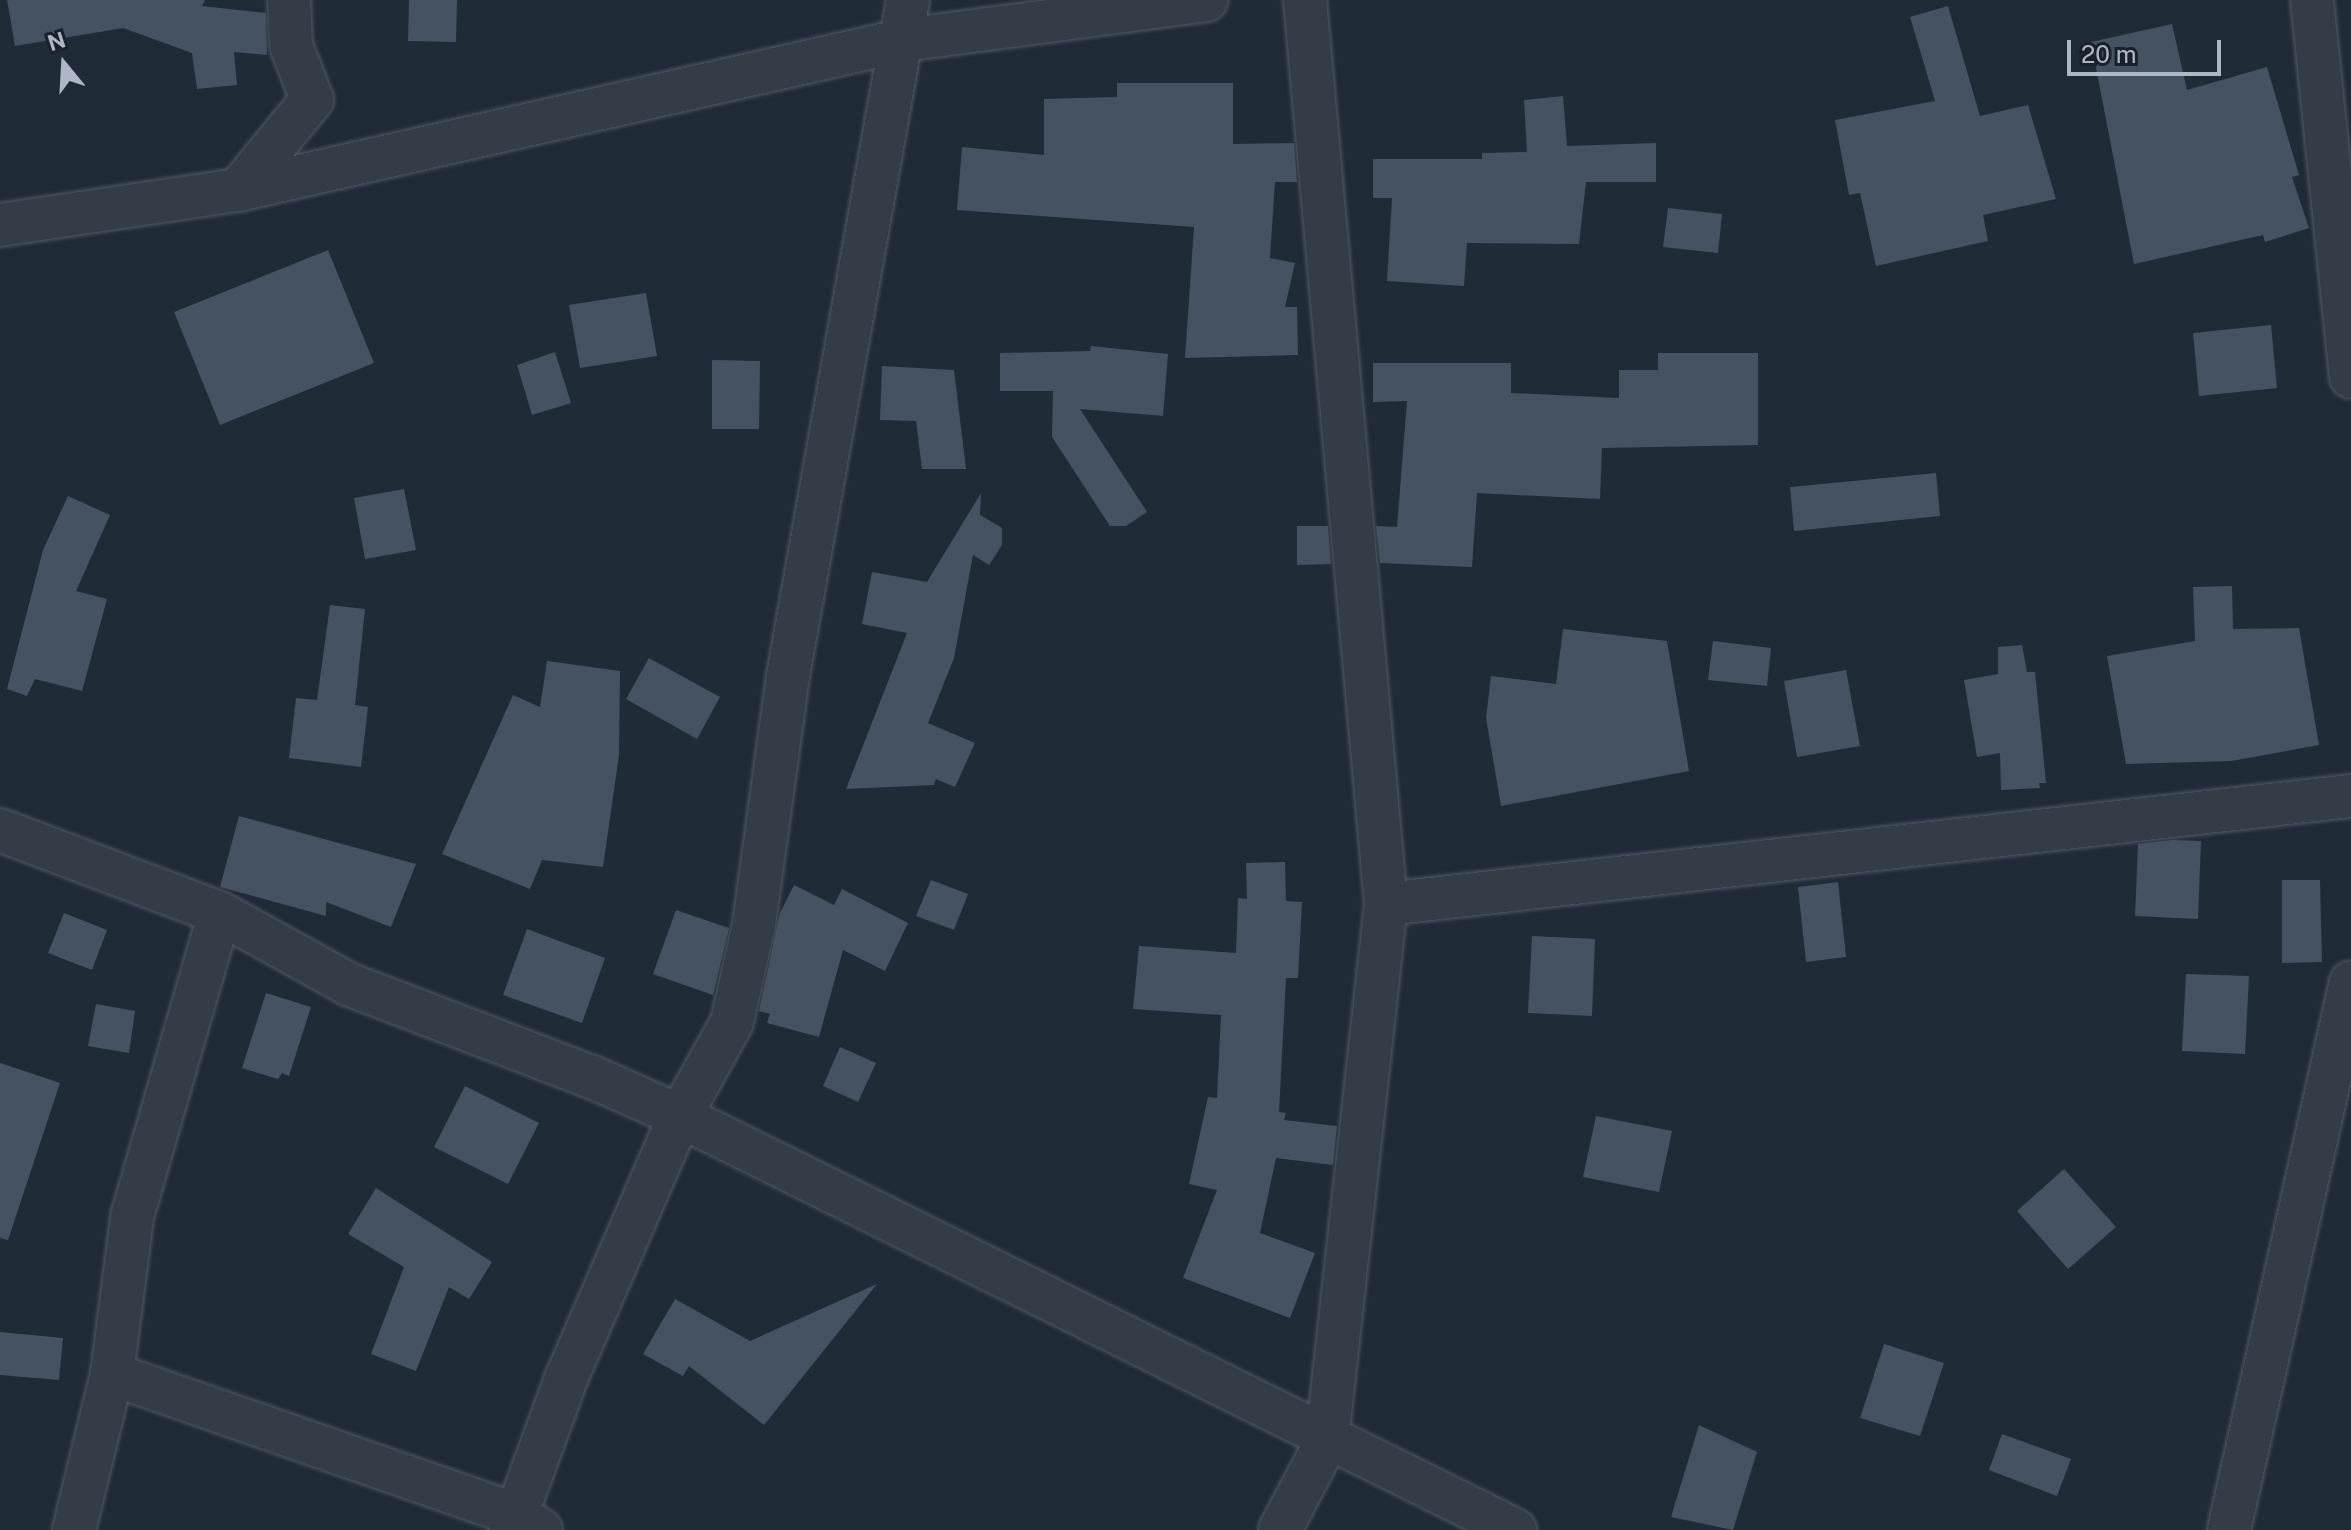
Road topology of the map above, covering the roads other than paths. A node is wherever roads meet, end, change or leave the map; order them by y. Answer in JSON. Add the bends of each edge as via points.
{"nodes":[{"id":1,"x":289,"y":0,"type":"edge"},
{"id":2,"x":1206,"y":0,"type":"edge"},
{"id":3,"x":1305,"y":0,"type":"edge"},
{"id":4,"x":2312,"y":0,"type":"edge"},
{"id":5,"x":906,"y":20,"type":"edge"},
{"id":6,"x":238,"y":190,"type":"junction"},
{"id":7,"x":0,"y":225,"type":"edge"},
{"id":8,"x":2351,"y":377,"type":"edge"},
{"id":9,"x":2351,"y":796,"type":"edge"},
{"id":10,"x":0,"y":830,"type":"edge"},
{"id":11,"x":1386,"y":904,"type":"junction"},
{"id":12,"x":220,"y":913,"type":"junction"},
{"id":13,"x":2351,"y":982,"type":"edge"},
{"id":14,"x":680,"y":1116,"type":"junction"},
{"id":15,"x":112,"y":1374,"type":"junction"},
{"id":16,"x":1327,"y":1440,"type":"junction"},
{"id":17,"x":523,"y":1525,"type":"edge"},
{"id":18,"x":74,"y":1530,"type":"edge"},
{"id":19,"x":1280,"y":1530,"type":"edge"},
{"id":20,"x":1515,"y":1530,"type":"edge"},
{"id":21,"x":2229,"y":1530,"type":"edge"}],
"edges":[{"from":1,"to":6,"type":"street","via":[[291,45],[312,100]]},
{"from":2,"to":5,"type":"street"},
{"from":3,"to":11,"type":"street"},
{"from":4,"to":8,"type":"street"},
{"from":5,"to":6,"type":"street"},
{"from":5,"to":14,"type":"street","via":[[788,676],[754,924],[732,1022]]},
{"from":6,"to":7,"type":"street"},
{"from":9,"to":11,"type":"street"},
{"from":10,"to":12,"type":"street"},
{"from":11,"to":16,"type":"street"},
{"from":12,"to":14,"type":"street","via":[[348,984]]},
{"from":12,"to":15,"type":"street","via":[[132,1217]]},
{"from":13,"to":21,"type":"street"},
{"from":14,"to":16,"type":"street"},
{"from":14,"to":17,"type":"street","via":[[566,1379]]},
{"from":15,"to":17,"type":"street"},
{"from":15,"to":18,"type":"street"},
{"from":16,"to":19,"type":"street"},
{"from":16,"to":20,"type":"street"}]}
